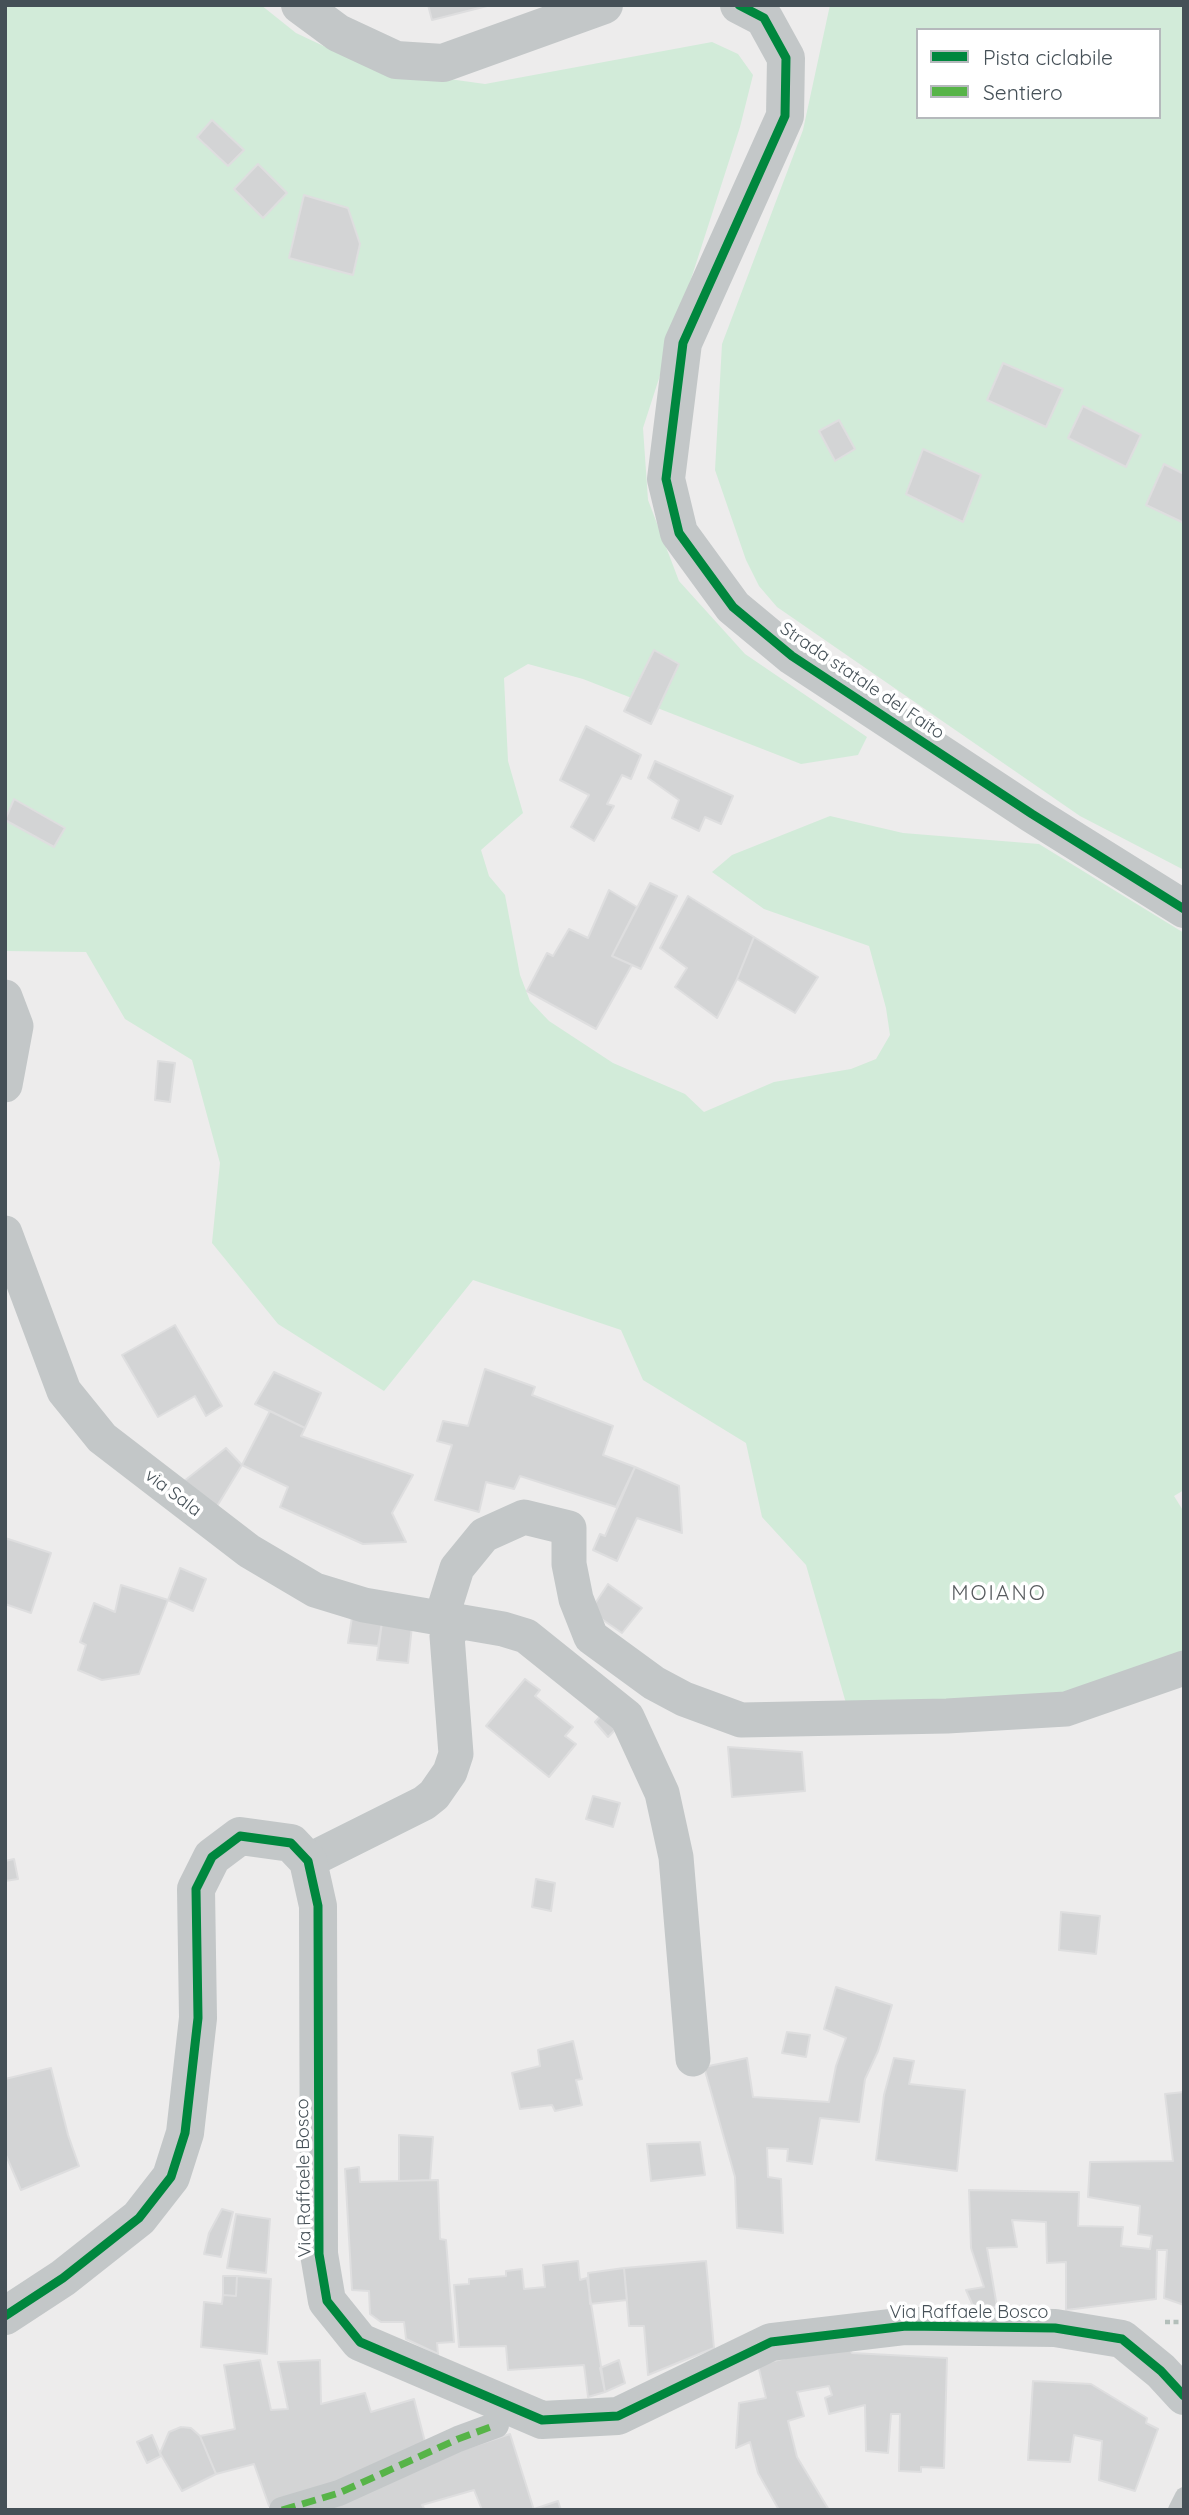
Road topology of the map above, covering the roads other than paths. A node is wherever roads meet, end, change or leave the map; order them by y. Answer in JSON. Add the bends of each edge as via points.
{"nodes":[{"id":1,"x":300,"y":5,"type":"edge"},
{"id":2,"x":604,"y":5,"type":"edge"},
{"id":3,"x":739,"y":5,"type":"edge"},
{"id":4,"x":1184,"y":909,"type":"edge"},
{"id":5,"x":5,"y":998,"type":"edge"},
{"id":6,"x":5,"y":1085,"type":"edge"},
{"id":7,"x":5,"y":1233,"type":"edge"},
{"id":8,"x":449,"y":1621,"type":"junction"},
{"id":9,"x":1184,"y":1668,"type":"edge"},
{"id":10,"x":308,"y":1861,"type":"junction"},
{"id":11,"x":693,"y":2059,"type":"dead end"},
{"id":12,"x":5,"y":2316,"type":"edge"},
{"id":13,"x":1184,"y":2396,"type":"edge"},
{"id":14,"x":496,"y":2425,"type":"dead end"},
{"id":15,"x":1184,"y":2496,"type":"edge"},
{"id":16,"x":282,"y":2510,"type":"edge"},
{"id":17,"x":1177,"y":2510,"type":"edge"}],
"edges":[{"from":1,"to":2,"type":"street","via":[[338,33],[397,60],[443,63]]},
{"from":3,"to":4,"type":"street","name":"Strada statale del Faito","via":[[764,18],[786,58],[785,116],[683,343],[666,479],[679,533],[733,607],[792,656]]},
{"from":5,"to":6,"type":"street","via":[[16,1026]]},
{"from":7,"to":8,"type":"street","name":"via Sala","via":[[64,1391],[102,1438],[249,1551],[316,1590],[364,1605]]},
{"from":8,"to":9,"type":"street","via":[[457,1568],[484,1535],[524,1517],[569,1528],[569,1564],[576,1599],[591,1637],[654,1684],[741,1720],[1066,1709]]},
{"from":8,"to":10,"type":"street","via":[[456,1754],[450,1772],[424,1803]]},
{"from":8,"to":11,"type":"street","name":"via Sala","via":[[526,1636],[627,1717],[662,1793],[676,1857]]},
{"from":10,"to":12,"type":"street","via":[[291,1843],[240,1836],[212,1857],[196,1889],[198,2018],[185,2133],[171,2177],[139,2218],[63,2278]]},
{"from":10,"to":13,"type":"street","name":"Via Raffaele Bosco","via":[[318,1906],[319,2254],[327,2301],[360,2342],[542,2420],[618,2416],[771,2342],[906,2326],[1055,2328],[1122,2339]]},
{"from":14,"to":16,"type":"street","via":[[339,2493]]},
{"from":15,"to":17,"type":"lane"}]}
